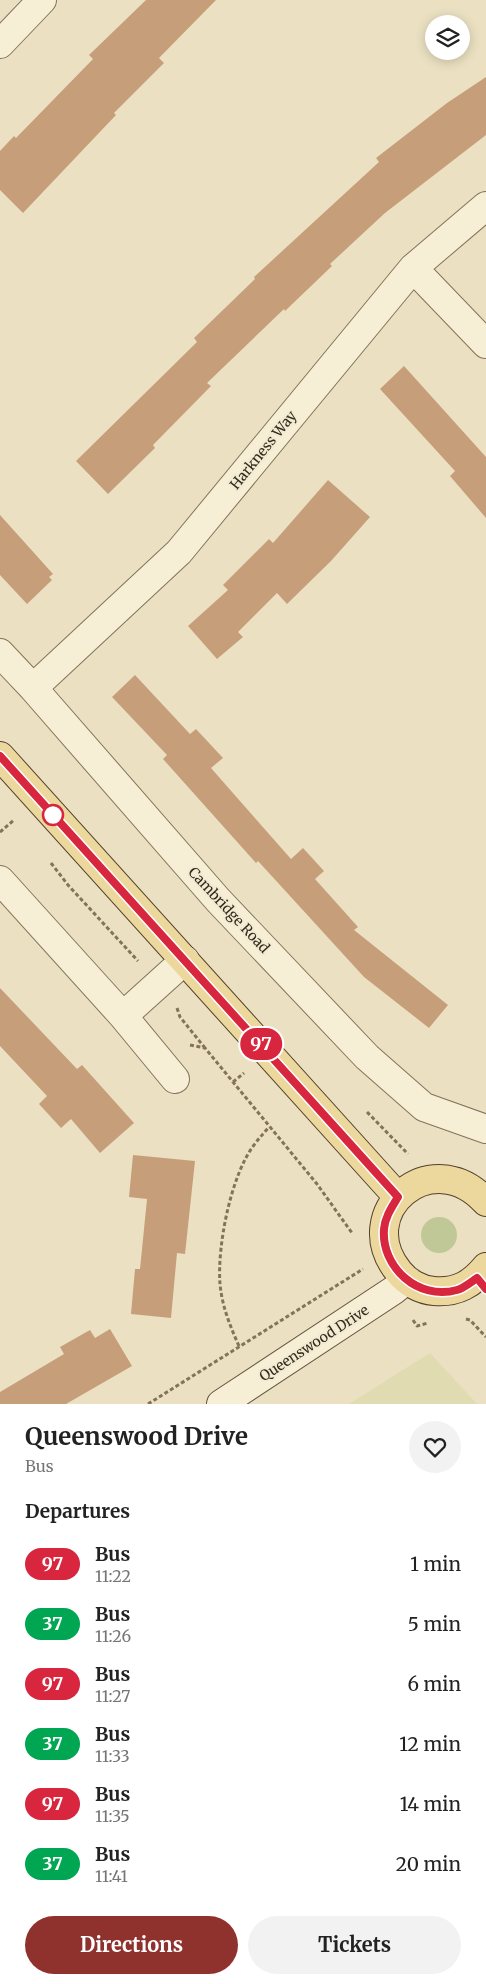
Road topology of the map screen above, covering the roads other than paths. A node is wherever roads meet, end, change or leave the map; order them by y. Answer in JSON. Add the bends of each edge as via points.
{"nodes":[{"id":1,"x":42,"y":0,"type":"edge"},
{"id":2,"x":0,"y":44,"type":"edge"},
{"id":3,"x":486,"y":206,"type":"edge"},
{"id":4,"x":413,"y":268,"type":"junction"},
{"id":5,"x":486,"y":344,"type":"edge"},
{"id":6,"x":0,"y":653,"type":"edge"},
{"id":7,"x":33,"y":688,"type":"junction"},
{"id":8,"x":0,"y":756,"type":"edge"},
{"id":9,"x":0,"y":880,"type":"edge"},
{"id":10,"x":185,"y":960,"type":"junction"},
{"id":11,"x":123,"y":1016,"type":"junction"},
{"id":12,"x":175,"y":1079,"type":"dead end"},
{"id":13,"x":486,"y":1129,"type":"edge"},
{"id":14,"x":398,"y":1197,"type":"junction"},
{"id":15,"x":486,"y":1202,"type":"edge"},
{"id":16,"x":483,"y":1278,"type":"edge"},
{"id":17,"x":406,"y":1280,"type":"junction"},
{"id":18,"x":221,"y":1404,"type":"edge"}],
"edges":[{"from":1,"to":2,"type":"street"},
{"from":3,"to":4,"type":"street","name":"Harkness Way"},
{"from":4,"to":5,"type":"street"},
{"from":4,"to":7,"type":"street","name":"Harkness Way","via":[[179,552]]},
{"from":6,"to":7,"type":"street","name":"Cambridge Road"},
{"from":7,"to":13,"type":"street","name":"Cambridge Road","via":[[218,900],[367,1057],[424,1107]]},
{"from":8,"to":10,"type":"main road"},
{"from":9,"to":11,"type":"street"},
{"from":10,"to":11,"type":"street"},
{"from":10,"to":14,"type":"main road"},
{"from":11,"to":12,"type":"street"},
{"from":14,"to":15,"type":"main road","via":[[426,1180],[446,1179],[470,1187]]},
{"from":14,"to":17,"type":"main road","via":[[384,1227],[384,1245],[389,1260]]},
{"from":16,"to":17,"type":"main road","via":[[445,1292],[427,1290]]},
{"from":17,"to":18,"type":"street","name":"Queenswood Drive"}]}
